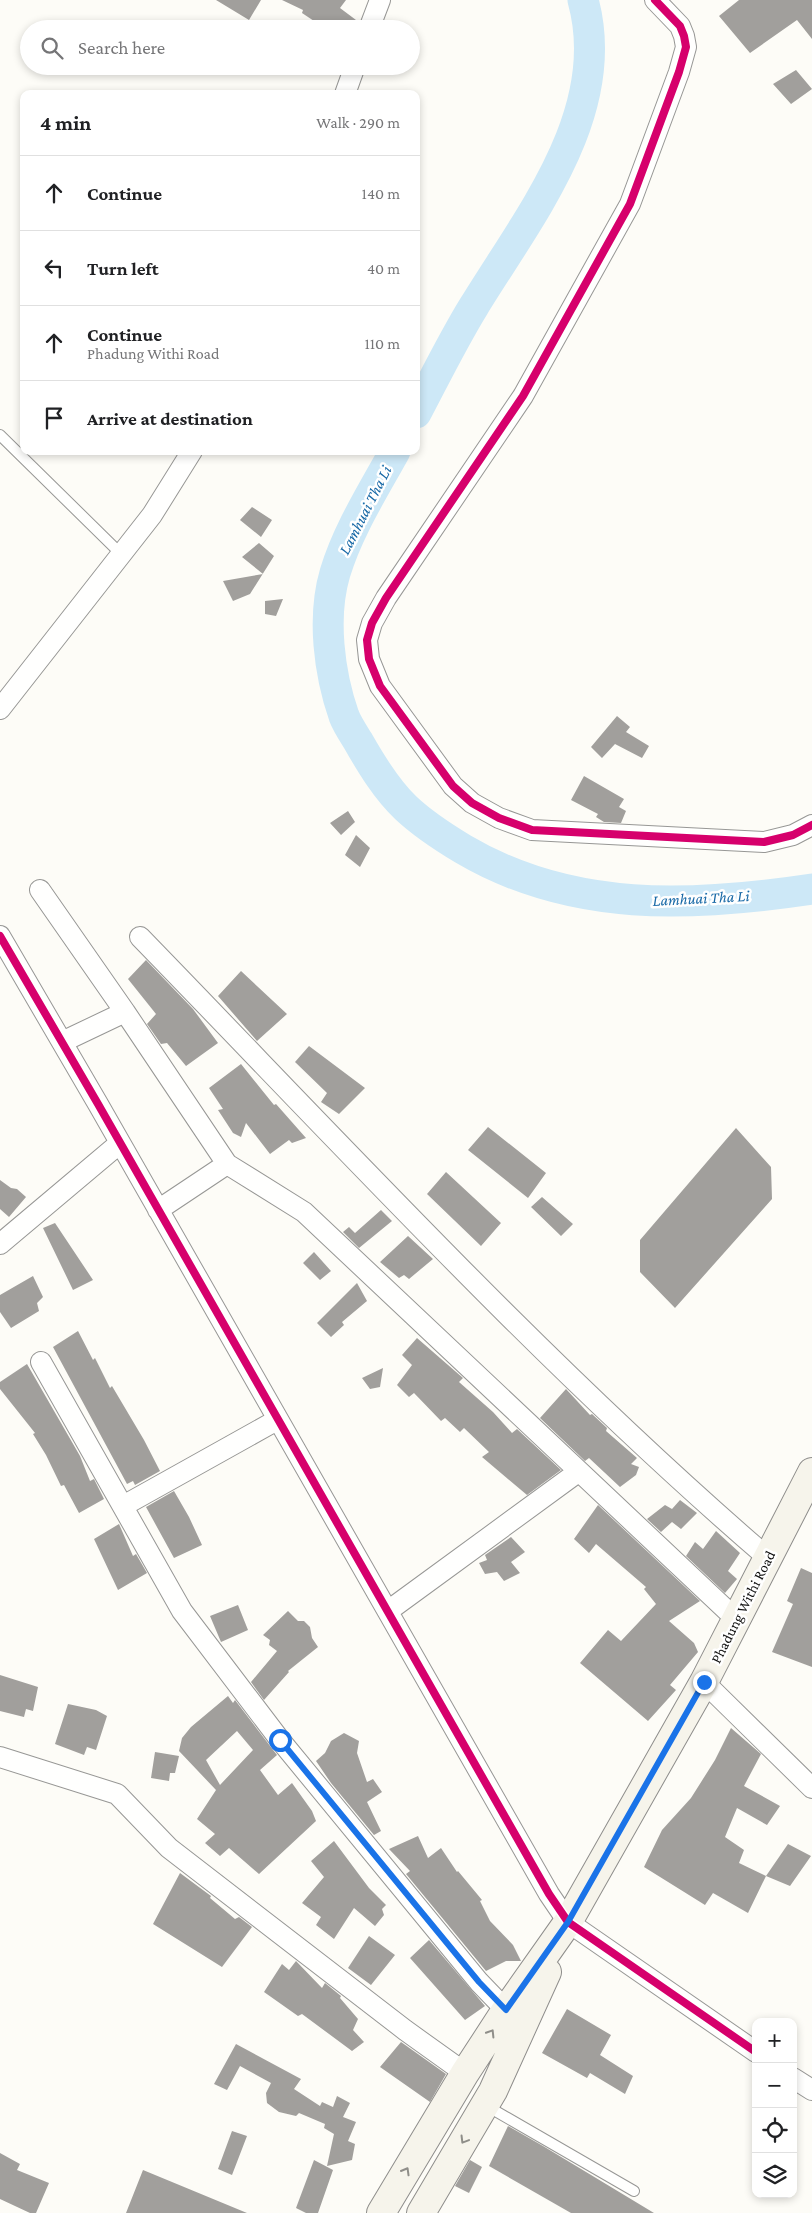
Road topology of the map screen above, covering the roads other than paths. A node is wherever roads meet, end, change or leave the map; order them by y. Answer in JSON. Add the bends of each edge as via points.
{"nodes":[{"id":1,"x":380,"y":0,"type":"edge"},
{"id":2,"x":655,"y":0,"type":"edge"},
{"id":3,"x":372,"y":20,"type":"edge"},
{"id":4,"x":352,"y":75,"type":"edge"},
{"id":5,"x":346,"y":90,"type":"edge"},
{"id":6,"x":0,"y":435,"type":"edge"},
{"id":7,"x":20,"y":455,"type":"edge"},
{"id":8,"x":20,"y":455,"type":"edge"},
{"id":9,"x":190,"y":455,"type":"edge"},
{"id":10,"x":121,"y":554,"type":"junction"},
{"id":11,"x":0,"y":709,"type":"edge"},
{"id":12,"x":812,"y":826,"type":"edge"},
{"id":13,"x":40,"y":890,"type":"dead end"},
{"id":14,"x":0,"y":936,"type":"edge"},
{"id":15,"x":140,"y":937,"type":"dead end"},
{"id":16,"x":126,"y":1012,"type":"junction"},
{"id":17,"x":62,"y":1042,"type":"junction"},
{"id":18,"x":120,"y":1143,"type":"junction"},
{"id":19,"x":227,"y":1164,"type":"junction"},
{"id":20,"x":158,"y":1210,"type":"junction"},
{"id":21,"x":0,"y":1244,"type":"edge"},
{"id":22,"x":41,"y":1362,"type":"dead end"},
{"id":23,"x":277,"y":1420,"type":"junction"},
{"id":24,"x":578,"y":1472,"type":"junction"},
{"id":25,"x":812,"y":1472,"type":"edge"},
{"id":26,"x":123,"y":1506,"type":"junction"},
{"id":27,"x":768,"y":1558,"type":"junction"},
{"id":28,"x":388,"y":1611,"type":"junction"},
{"id":29,"x":737,"y":1620,"type":"junction"},
{"id":30,"x":704,"y":1682,"type":"junction"},
{"id":31,"x":0,"y":1757,"type":"edge"},
{"id":32,"x":812,"y":1788,"type":"edge"},
{"id":33,"x":568,"y":1922,"type":"junction"},
{"id":34,"x":506,"y":2010,"type":"junction"},
{"id":35,"x":752,"y":2049,"type":"edge"},
{"id":36,"x":464,"y":2073,"type":"junction"},
{"id":37,"x":797,"y":2081,"type":"edge"},
{"id":38,"x":812,"y":2090,"type":"edge"},
{"id":39,"x":485,"y":2105,"type":"junction"},
{"id":40,"x":634,"y":2191,"type":"dead end"},
{"id":41,"x":381,"y":2213,"type":"edge"},
{"id":42,"x":420,"y":2213,"type":"edge"}],
"edges":[{"from":1,"to":3,"type":"street"},
{"from":2,"to":12,"type":"street","via":[[680,26],[686,47],[630,204],[523,396],[376,614],[367,640],[370,658],[380,686],[454,786],[499,818],[532,830],[764,842],[793,835]]},
{"from":4,"to":5,"type":"street"},
{"from":6,"to":8,"type":"lane"},
{"from":7,"to":10,"type":"lane"},
{"from":9,"to":10,"type":"street","via":[[152,515]]},
{"from":10,"to":11,"type":"street"},
{"from":13,"to":16,"type":"street"},
{"from":14,"to":17,"type":"street"},
{"from":15,"to":27,"type":"street","via":[[336,1142],[555,1361]]},
{"from":16,"to":17,"type":"street"},
{"from":16,"to":19,"type":"street"},
{"from":17,"to":18,"type":"street"},
{"from":18,"to":20,"type":"street"},
{"from":18,"to":21,"type":"street"},
{"from":19,"to":20,"type":"street"},
{"from":19,"to":24,"type":"street","via":[[304,1212]]},
{"from":20,"to":23,"type":"street"},
{"from":22,"to":26,"type":"street"},
{"from":23,"to":26,"type":"street"},
{"from":23,"to":28,"type":"street"},
{"from":24,"to":28,"type":"street"},
{"from":24,"to":29,"type":"street"},
{"from":25,"to":27,"type":"main road","name":"Phadung Withi Road"},
{"from":26,"to":34,"type":"street","via":[[182,1611],[263,1717],[479,1982]]},
{"from":27,"to":29,"type":"main road","name":"Phadung Withi Road"},
{"from":28,"to":33,"type":"street"},
{"from":29,"to":30,"type":"main road","name":"Phadung Withi Road"},
{"from":30,"to":32,"type":"street"},
{"from":30,"to":33,"type":"main road","name":"Phadung Withi Road"},
{"from":31,"to":36,"type":"street","via":[[117,1794],[169,1848]]},
{"from":33,"to":34,"type":"main road"},
{"from":33,"to":35,"type":"street"},
{"from":33,"to":39,"type":"main road","via":[[520,2034]]},
{"from":36,"to":34,"type":"main road","one_way":true},
{"from":41,"to":36,"type":"main road","one_way":true},
{"from":37,"to":38,"type":"street"},
{"from":39,"to":40,"type":"lane"},
{"from":39,"to":42,"type":"main road","one_way":true}]}
